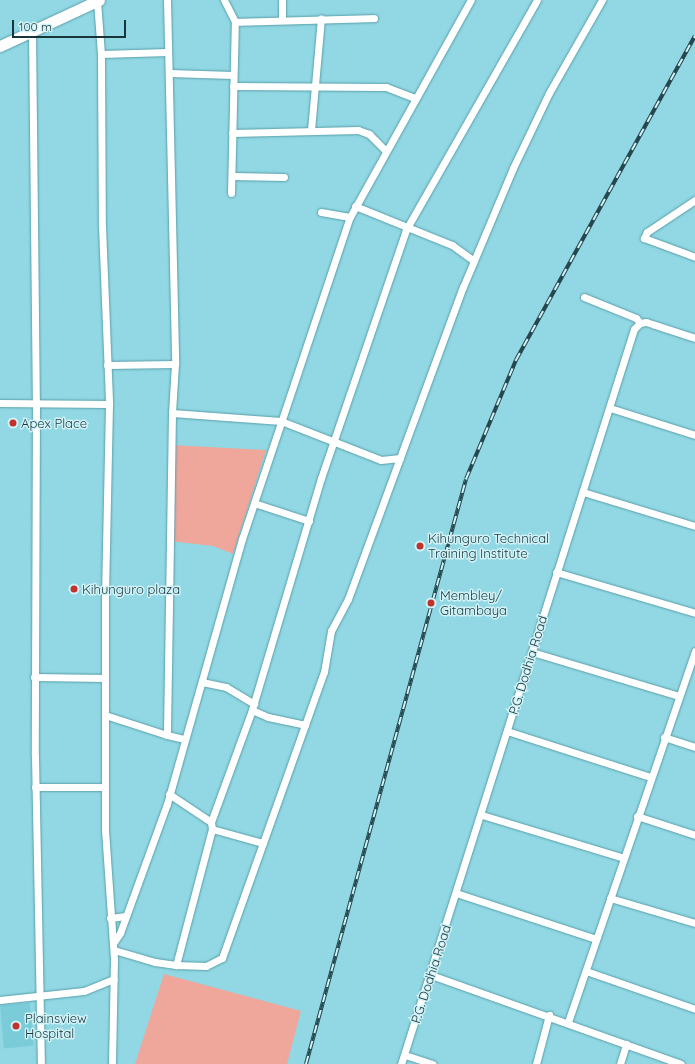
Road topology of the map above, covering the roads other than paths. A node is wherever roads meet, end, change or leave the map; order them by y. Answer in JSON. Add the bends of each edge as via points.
{"nodes":[{"id":1,"x":167,"y":0,"type":"edge"},
{"id":2,"x":224,"y":0,"type":"edge"},
{"id":3,"x":282,"y":0,"type":"edge"},
{"id":4,"x":471,"y":0,"type":"edge"},
{"id":5,"x":537,"y":0,"type":"edge"},
{"id":6,"x":602,"y":0,"type":"edge"},
{"id":7,"x":98,"y":1,"type":"edge"},
{"id":8,"x":321,"y":18,"type":"junction"},
{"id":9,"x":374,"y":18,"type":"dead end"},
{"id":10,"x":282,"y":19,"type":"junction"},
{"id":11,"x":235,"y":22,"type":"junction"},
{"id":12,"x":32,"y":31,"type":"junction"},
{"id":13,"x":0,"y":46,"type":"edge"},
{"id":14,"x":168,"y":52,"type":"junction"},
{"id":15,"x":101,"y":54,"type":"junction"},
{"id":16,"x":169,"y":73,"type":"junction"},
{"id":17,"x":233,"y":75,"type":"junction"},
{"id":18,"x":233,"y":86,"type":"junction"},
{"id":19,"x":315,"y":87,"type":"junction"},
{"id":20,"x":415,"y":98,"type":"junction"},
{"id":21,"x":311,"y":130,"type":"junction"},
{"id":22,"x":232,"y":133,"type":"junction"},
{"id":23,"x":386,"y":151,"type":"junction"},
{"id":24,"x":232,"y":176,"type":"junction"},
{"id":25,"x":284,"y":177,"type":"dead end"},
{"id":26,"x":231,"y":193,"type":"dead end"},
{"id":27,"x":695,"y":200,"type":"edge"},
{"id":28,"x":354,"y":206,"type":"junction"},
{"id":29,"x":321,"y":212,"type":"dead end"},
{"id":30,"x":350,"y":217,"type":"junction"},
{"id":31,"x":407,"y":228,"type":"junction"},
{"id":32,"x":695,"y":257,"type":"edge"},
{"id":33,"x":474,"y":261,"type":"junction"},
{"id":34,"x":584,"y":297,"type":"dead end"},
{"id":35,"x":640,"y":323,"type":"junction"},
{"id":36,"x":695,"y":338,"type":"edge"},
{"id":37,"x":175,"y":364,"type":"junction"},
{"id":38,"x":107,"y":365,"type":"junction"},
{"id":39,"x":0,"y":403,"type":"edge"},
{"id":40,"x":36,"y":403,"type":"junction"},
{"id":41,"x":109,"y":404,"type":"junction"},
{"id":42,"x":610,"y":408,"type":"junction"},
{"id":43,"x":172,"y":413,"type":"junction"},
{"id":44,"x":281,"y":422,"type":"junction"},
{"id":45,"x":695,"y":435,"type":"edge"},
{"id":46,"x":333,"y":442,"type":"junction"},
{"id":47,"x":400,"y":458,"type":"junction"},
{"id":48,"x":583,"y":492,"type":"junction"},
{"id":49,"x":254,"y":503,"type":"junction"},
{"id":50,"x":309,"y":521,"type":"junction"},
{"id":51,"x":695,"y":526,"type":"edge"},
{"id":52,"x":556,"y":572,"type":"junction"},
{"id":53,"x":695,"y":613,"type":"edge"},
{"id":54,"x":695,"y":651,"type":"edge"},
{"id":55,"x":532,"y":652,"type":"junction"},
{"id":56,"x":694,"y":660,"type":"edge"},
{"id":57,"x":34,"y":677,"type":"junction"},
{"id":58,"x":105,"y":678,"type":"junction"},
{"id":59,"x":202,"y":682,"type":"junction"},
{"id":60,"x":679,"y":696,"type":"junction"},
{"id":61,"x":253,"y":707,"type":"junction"},
{"id":62,"x":105,"y":715,"type":"junction"},
{"id":63,"x":305,"y":725,"type":"junction"},
{"id":64,"x":507,"y":731,"type":"junction"},
{"id":65,"x":167,"y":735,"type":"junction"},
{"id":66,"x":664,"y":737,"type":"junction"},
{"id":67,"x":185,"y":739,"type":"junction"},
{"id":68,"x":695,"y":747,"type":"edge"},
{"id":69,"x":650,"y":777,"type":"junction"},
{"id":70,"x":35,"y":787,"type":"junction"},
{"id":71,"x":105,"y":787,"type":"junction"},
{"id":72,"x":169,"y":794,"type":"junction"},
{"id":73,"x":482,"y":815,"type":"junction"},
{"id":74,"x":637,"y":816,"type":"junction"},
{"id":75,"x":211,"y":822,"type":"junction"},
{"id":76,"x":212,"y":830,"type":"junction"},
{"id":77,"x":695,"y":835,"type":"edge"},
{"id":78,"x":263,"y":843,"type":"junction"},
{"id":79,"x":624,"y":858,"type":"junction"},
{"id":80,"x":456,"y":893,"type":"junction"},
{"id":81,"x":610,"y":898,"type":"junction"},
{"id":82,"x":126,"y":916,"type":"junction"},
{"id":83,"x":110,"y":918,"type":"junction"},
{"id":84,"x":695,"y":923,"type":"edge"},
{"id":85,"x":596,"y":939,"type":"junction"},
{"id":86,"x":114,"y":942,"type":"junction"},
{"id":87,"x":114,"y":950,"type":"junction"},
{"id":88,"x":176,"y":965,"type":"junction"},
{"id":89,"x":586,"y":971,"type":"junction"},
{"id":90,"x":431,"y":975,"type":"junction"},
{"id":91,"x":114,"y":979,"type":"junction"},
{"id":92,"x":41,"y":995,"type":"junction"},
{"id":93,"x":0,"y":1000,"type":"edge"},
{"id":94,"x":695,"y":1009,"type":"edge"},
{"id":95,"x":549,"y":1015,"type":"junction"},
{"id":96,"x":568,"y":1022,"type":"junction"},
{"id":97,"x":626,"y":1044,"type":"junction"},
{"id":98,"x":405,"y":1055,"type":"junction"},
{"id":99,"x":41,"y":1064,"type":"edge"},
{"id":100,"x":112,"y":1064,"type":"edge"},
{"id":101,"x":401,"y":1064,"type":"edge"},
{"id":102,"x":433,"y":1064,"type":"edge"},
{"id":103,"x":536,"y":1064,"type":"edge"},
{"id":104,"x":620,"y":1064,"type":"edge"},
{"id":105,"x":681,"y":1064,"type":"edge"}],
"edges":[{"from":1,"to":14,"type":"street"},
{"from":2,"to":11,"type":"street"},
{"from":3,"to":10,"type":"street"},
{"from":4,"to":20,"type":"street"},
{"from":5,"to":31,"type":"street"},
{"from":6,"to":33,"type":"street","via":[[549,93],[513,168]]},
{"from":7,"to":12,"type":"main road"},
{"from":7,"to":15,"type":"street"},
{"from":8,"to":9,"type":"street"},
{"from":8,"to":10,"type":"street"},
{"from":8,"to":19,"type":"street"},
{"from":10,"to":11,"type":"street"},
{"from":11,"to":17,"type":"street"},
{"from":12,"to":13,"type":"main road"},
{"from":12,"to":40,"type":"street"},
{"from":14,"to":15,"type":"street"},
{"from":14,"to":16,"type":"street"},
{"from":15,"to":38,"type":"street"},
{"from":16,"to":17,"type":"street"},
{"from":16,"to":37,"type":"street"},
{"from":17,"to":18,"type":"street"},
{"from":18,"to":19,"type":"street"},
{"from":18,"to":22,"type":"street"},
{"from":19,"to":20,"type":"street","via":[[386,87]]},
{"from":19,"to":21,"type":"street"},
{"from":20,"to":23,"type":"street"},
{"from":21,"to":22,"type":"street"},
{"from":21,"to":23,"type":"street","via":[[358,130],[369,134]]},
{"from":22,"to":24,"type":"street"},
{"from":23,"to":28,"type":"street"},
{"from":24,"to":25,"type":"street"},
{"from":24,"to":26,"type":"street"},
{"from":27,"to":32,"type":"street","via":[[647,232],[644,238]]},
{"from":28,"to":30,"type":"street"},
{"from":28,"to":31,"type":"street"},
{"from":29,"to":30,"type":"street"},
{"from":30,"to":44,"type":"street"},
{"from":31,"to":33,"type":"street","via":[[460,249]]},
{"from":31,"to":46,"type":"street"},
{"from":33,"to":47,"type":"street"},
{"from":34,"to":35,"type":"street","via":[[636,318]]},
{"from":35,"to":36,"type":"street","via":[[646,322]]},
{"from":35,"to":42,"type":"street","name":"P.G. Dodhia Road","via":[[634,329]]},
{"from":37,"to":38,"type":"street"},
{"from":37,"to":43,"type":"street"},
{"from":38,"to":41,"type":"street"},
{"from":39,"to":40,"type":"street"},
{"from":40,"to":41,"type":"street"},
{"from":40,"to":57,"type":"street"},
{"from":41,"to":58,"type":"street"},
{"from":42,"to":45,"type":"street"},
{"from":42,"to":48,"type":"street","name":"P.G. Dodhia Road"},
{"from":43,"to":44,"type":"street"},
{"from":43,"to":65,"type":"street"},
{"from":44,"to":46,"type":"street"},
{"from":44,"to":49,"type":"street"},
{"from":46,"to":47,"type":"street","via":[[381,460]]},
{"from":46,"to":50,"type":"street"},
{"from":47,"to":63,"type":"street","via":[[348,599],[331,631],[324,672]]},
{"from":48,"to":51,"type":"street"},
{"from":48,"to":52,"type":"street","name":"P.G. Dodhia Road"},
{"from":49,"to":50,"type":"street"},
{"from":49,"to":59,"type":"street","via":[[227,587]]},
{"from":50,"to":61,"type":"street"},
{"from":52,"to":53,"type":"street"},
{"from":52,"to":55,"type":"street","name":"P.G. Dodhia Road"},
{"from":54,"to":56,"type":"street"},
{"from":55,"to":60,"type":"street"},
{"from":55,"to":64,"type":"street","name":"P.G. Dodhia Road"},
{"from":56,"to":60,"type":"street"},
{"from":57,"to":58,"type":"street"},
{"from":57,"to":70,"type":"street"},
{"from":58,"to":62,"type":"street"},
{"from":59,"to":61,"type":"street","via":[[226,687]]},
{"from":59,"to":67,"type":"street"},
{"from":60,"to":66,"type":"street"},
{"from":61,"to":63,"type":"street","via":[[274,719]]},
{"from":61,"to":75,"type":"street"},
{"from":62,"to":65,"type":"street"},
{"from":62,"to":71,"type":"street"},
{"from":63,"to":78,"type":"street"},
{"from":64,"to":69,"type":"street"},
{"from":64,"to":73,"type":"street","name":"P.G. Dodhia Road"},
{"from":65,"to":67,"type":"street"},
{"from":66,"to":68,"type":"street"},
{"from":66,"to":69,"type":"street"},
{"from":67,"to":72,"type":"street"},
{"from":69,"to":74,"type":"street"},
{"from":70,"to":71,"type":"street"},
{"from":70,"to":92,"type":"street"},
{"from":71,"to":83,"type":"street"},
{"from":72,"to":75,"type":"street"},
{"from":72,"to":82,"type":"street"},
{"from":73,"to":79,"type":"street"},
{"from":73,"to":80,"type":"street","name":"P.G. Dodhia Road"},
{"from":74,"to":77,"type":"street"},
{"from":74,"to":79,"type":"street"},
{"from":75,"to":76,"type":"street"},
{"from":76,"to":78,"type":"street"},
{"from":76,"to":88,"type":"street"},
{"from":78,"to":88,"type":"street","via":[[222,958],[206,966]]},
{"from":79,"to":81,"type":"street"},
{"from":80,"to":85,"type":"street"},
{"from":80,"to":90,"type":"street","name":"P.G. Dodhia Road"},
{"from":81,"to":84,"type":"street"},
{"from":81,"to":85,"type":"street"},
{"from":82,"to":83,"type":"street"},
{"from":82,"to":86,"type":"street"},
{"from":83,"to":86,"type":"street"},
{"from":85,"to":89,"type":"street"},
{"from":86,"to":87,"type":"street"},
{"from":87,"to":88,"type":"street","via":[[154,962]]},
{"from":87,"to":91,"type":"street"},
{"from":89,"to":94,"type":"street"},
{"from":89,"to":96,"type":"street"},
{"from":90,"to":95,"type":"street"},
{"from":90,"to":98,"type":"street","name":"P.G. Dodhia Road"},
{"from":91,"to":92,"type":"street","via":[[84,992]]},
{"from":91,"to":100,"type":"street"},
{"from":92,"to":93,"type":"street"},
{"from":92,"to":99,"type":"street"},
{"from":95,"to":96,"type":"street"},
{"from":95,"to":103,"type":"street"},
{"from":96,"to":97,"type":"street"},
{"from":97,"to":104,"type":"street"},
{"from":97,"to":105,"type":"street"},
{"from":98,"to":101,"type":"street","name":"P.G. Dodhia Road"},
{"from":98,"to":102,"type":"street"}]}
